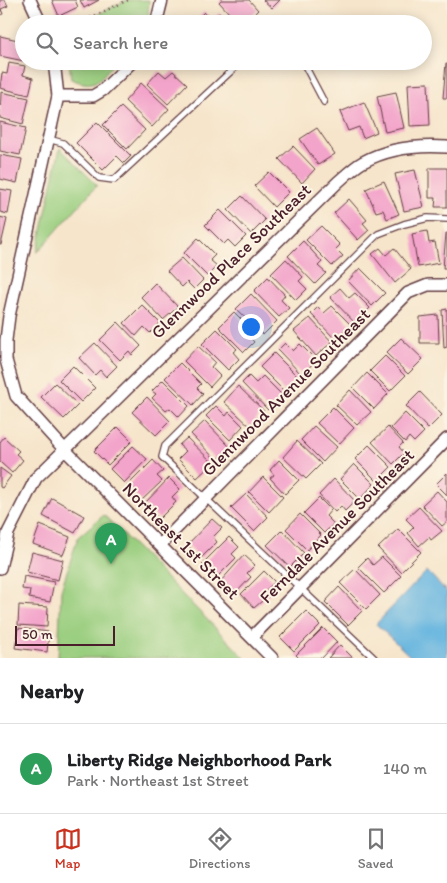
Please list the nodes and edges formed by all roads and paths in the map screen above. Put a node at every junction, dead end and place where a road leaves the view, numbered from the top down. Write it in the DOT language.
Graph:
graph roads {
  1 [pos="30,0"];
  2 [pos="128,0"];
  3 [pos="162,0"];
  4 [pos="37,15"];
  5 [pos="96,15"];
  6 [pos="158,15"];
  7 [pos="55,70"];
  8 [pos="124,70"];
  9 [pos="232,70"];
  10 [pos="307,70"];
  11 [pos="58,96"];
  12 [pos="324,102"];
  13 [pos="48,139"];
  14 [pos="447,147"];
  15 [pos="447,219"];
  16 [pos="447,285"];
  17 [pos="447,439"];
  18 [pos="64,449"];
  19 [pos="206,498"];
  20 [pos="160,544"];
  21 [pos="0,568"];
  22 [pos="300,589"];
  23 [pos="252,637"];
  24 [pos="272,658"];
  25 [pos="374,658"];
  1 -- 4 [label="street"];
  2 -- 5 [label="path"];
  3 -- 6 [label="street"];
  7 -- 11 [label="street, Northeast 1st Street"];
  8 -- 11 [label="street"];
  9 -- 13 [label="lane"];
  10 -- 12 [label="lane"];
  11 -- 13 [label="street, Northeast 1st Street"];
  13 -- 18 [label="street, Northeast 1st Street"];
  14 -- 18 [label="street, Glennwood Place Southeast"];
  15 -- 19 [label="lane"];
  16 -- 19 [label="street, Glennwood Avenue Southeast"];
  17 -- 22 [label="street, Ferndale Avenue Southeast"];
  18 -- 20 [label="street, Northeast 1st Street"];
  18 -- 21 [label="street, Glennwood Place Southeast"];
  19 -- 20 [label="street, Glennwood Avenue Southeast"];
  19 -- 22 [label="lane"];
  20 -- 23 [label="street, Northeast 1st Street"];
  22 -- 23 [label="street, Ferndale Avenue Southeast"];
  22 -- 25 [label="lane"];
  23 -- 24 [label="street, Northeast 1st Street"];
}
